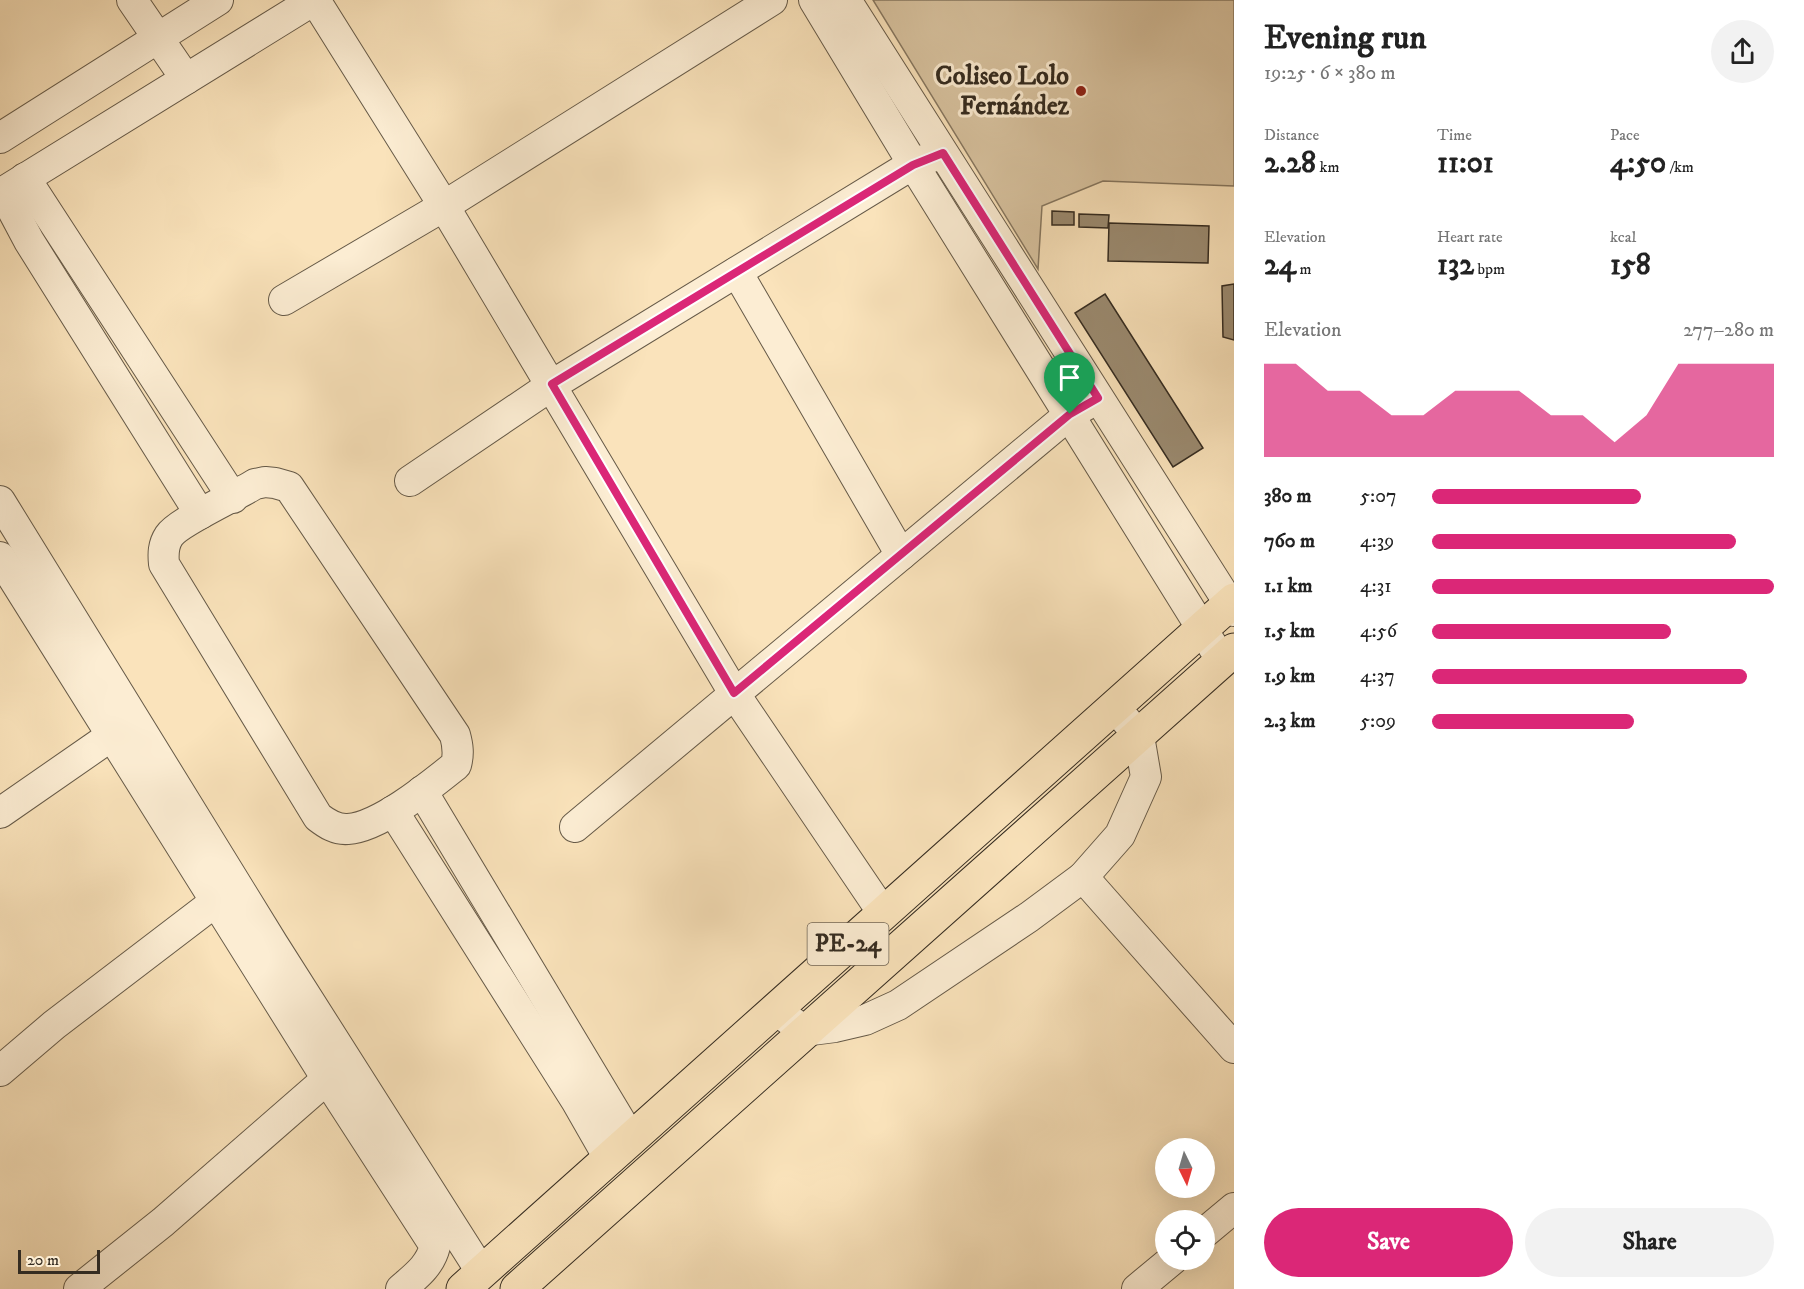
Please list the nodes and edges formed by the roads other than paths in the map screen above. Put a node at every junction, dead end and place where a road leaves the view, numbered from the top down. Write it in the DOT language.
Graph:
graph roads {
  1 [pos="132,0"];
  2 [pos="218,0"];
  3 [pos="315,0"];
  4 [pos="772,0"];
  5 [pos="814,0"];
  6 [pos="846,0"];
  7 [pos="158,38"];
  8 [pos="186,79"];
  9 [pos="0,138"];
  10 [pos="943,153"];
  11 [pos="913,165"];
  12 [pos="9,188"];
  13 [pos="444,206"];
  14 [pos="85,272"];
  15 [pos="737,272"];
  16 [pos="59,288"];
  17 [pos="284,300"];
  18 [pos="552,384"];
  19 [pos="1098,398"];
  20 [pos="1070,414"];
  21 [pos="410,481"];
  22 [pos="233,498"];
  23 [pos="0,501"];
  24 [pos="200,514"];
  25 [pos="901,555"];
  26 [pos="0,557"];
  27 [pos="1232,605"];
  28 [pos="1202,628"];
  29 [pos="1228,656"];
  30 [pos="734,693"];
  31 [pos="1114,706"];
  32 [pos="111,736"];
  33 [pos="1138,736"];
  34 [pos="422,791"];
  35 [pos="393,811"];
  36 [pos="0,813"];
  37 [pos="575,827"];
  38 [pos="1083,877"];
  39 [pos="215,902"];
  40 [pos="883,913"];
  41 [pos="775,1009"];
  42 [pos="804,1031"];
  43 [pos="1234,1048"];
  44 [pos="0,1071"];
  45 [pos="327,1079"];
  46 [pos="620,1149"];
  47 [pos="1234,1208"];
  48 [pos="1215,1224"];
  49 [pos="1160,1270"];
  50 [pos="473,1281"];
  51 [pos="79,1289"];
  52 [pos="401,1289"];
  53 [pos="517,1289"];
  54 [pos="1137,1289"];
  1 -- 7 [label="street"];
  2 -- 7 [label="street"];
  3 -- 8 [label="street"];
  3 -- 13 [label="street"];
  4 -- 13 [label="street"];
  5 -- 11 [label="street"];
  6 -- 10 [label="street"];
  7 -- 8 [label="street"];
  7 -- 9 [label="street"];
  8 -- 12 [label="street"];
  10 -- 11 [label="street"];
  10 -- 19 [label="street"];
  11 -- 15 [label="street"];
  11 -- 20 [label="street"];
  12 -- 14 [label="street"];
  12 -- 16 [label="street"];
  13 -- 17 [label="street"];
  13 -- 18 [label="street"];
  14 -- 16 [label="street"];
  14 -- 22 [label="street"];
  15 -- 18 [label="street"];
  15 -- 25 [label="street"];
  16 -- 24 [label="street"];
  18 -- 21 [label="street"];
  18 -- 30 [label="street"];
  19 -- 20 [label="street"];
  19 -- 27 [label="street"];
  20 -- 25 [label="street"];
  20 -- 28 [label="street"];
  22 -- 24 [label="street"];
  22 -- 34 [label="street"];
  23 -- 50 [label="street"];
  24 -- 35 [label="street"];
  25 -- 30 [label="street"];
  26 -- 32 [label="street"];
  27 -- 28 [label="highway, PE-24"];
  28 -- 29 [label="street"];
  28 -- 31 [label="highway, PE-24"];
  29 -- 33 [label="highway, PE-24"];
  30 -- 37 [label="street"];
  30 -- 40 [label="street"];
  31 -- 33 [label="street"];
  31 -- 40 [label="highway, PE-24"];
  32 -- 36 [label="street"];
  32 -- 39 [label="street"];
  33 -- 38 [label="street"];
  33 -- 42 [label="highway, PE-24"];
  34 -- 35 [label="street"];
  34 -- 46 [label="street"];
  35 -- 46 [label="street"];
  38 -- 42 [label="street"];
  38 -- 43 [label="street"];
  39 -- 44 [label="street"];
  39 -- 45 [label="street"];
  40 -- 41 [label="highway, PE-24"];
  41 -- 42 [label="street"];
  41 -- 46 [label="highway, PE-24"];
  42 -- 53 [label="highway, PE-24"];
  45 -- 51 [label="street"];
  45 -- 52 [label="street"];
  46 -- 50 [label="highway, PE-24"];
  47 -- 48 [label="street"];
  49 -- 54 [label="street"];
}
